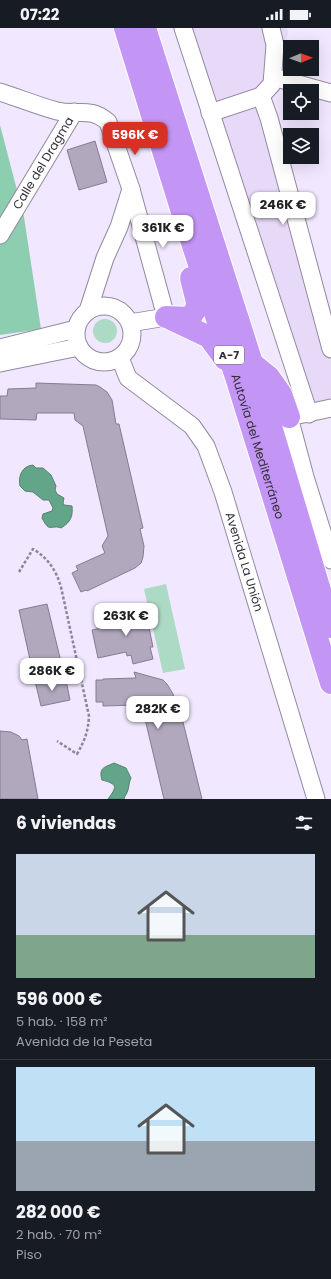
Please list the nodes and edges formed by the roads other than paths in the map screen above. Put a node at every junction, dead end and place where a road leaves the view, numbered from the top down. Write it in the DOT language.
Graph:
graph roads {
  1 [pos="125,28"];
  2 [pos="145,28"];
  3 [pos="183,28"];
  4 [pos="271,28"];
  5 [pos="273,77"];
  6 [pos="0,92"];
  7 [pos="261,96"];
  8 [pos="330,98"];
  9 [pos="74,112"];
  10 [pos="210,113"];
  11 [pos="131,189"];
  12 [pos="182,212"];
  13 [pos="0,235"];
  14 [pos="88,311"];
  15 [pos="166,317"];
  16 [pos="130,323"];
  17 [pos="76,330"];
  18 [pos="79,347"];
  19 [pos="0,348"];
  20 [pos="331,349"];
  21 [pos="120,358"];
  22 [pos="0,363"];
  23 [pos="244,370"];
  24 [pos="331,408"];
  25 [pos="299,416"];
  26 [pos="331,560"];
  27 [pos="331,627"];
  28 [pos="331,682"];
  29 [pos="316,799"];
  1 -- 12 [label="highway, Autovía del Mediterráneo / A-7"];
  2 -- 23 [label="highway, Autovía del Mediterráneo / A-7"];
  3 -- 10 [label="street"];
  4 -- 5 [label="street"];
  5 -- 7 [label="street"];
  5 -- 8 [label="street"];
  6 -- 9 [label="street"];
  7 -- 10 [label="street"];
  7 -- 20 [label="street"];
  9 -- 11 [label="street"];
  9 -- 13 [label="street, Calle del Dragma"];
  10 -- 25 [label="street"];
  11 -- 14 [label="street"];
  11 -- 15 [label="street"];
  12 -- 15 [label="highway"];
  12 -- 23 [label="highway, Autovía del Mediterráneo / A-7"];
  14 -- 16 [label="street"];
  14 -- 17 [label="street"];
  15 -- 16 [label="street"];
  15 -- 23 [label="highway"];
  16 -- 21 [label="street"];
  17 -- 18 [label="street"];
  17 -- 19 [label="street"];
  18 -- 21 [label="street"];
  18 -- 22 [label="street"];
  21 -- 29 [label="street, Avenida La Unión"];
  23 -- 25 [label="highway"];
  23 -- 27 [label="highway, Autovía del Mediterráneo / A-7"];
  23 -- 28 [label="highway, Autovía del Mediterráneo / A-7"];
  24 -- 25 [label="street"];
  25 -- 26 [label="street"];
}
